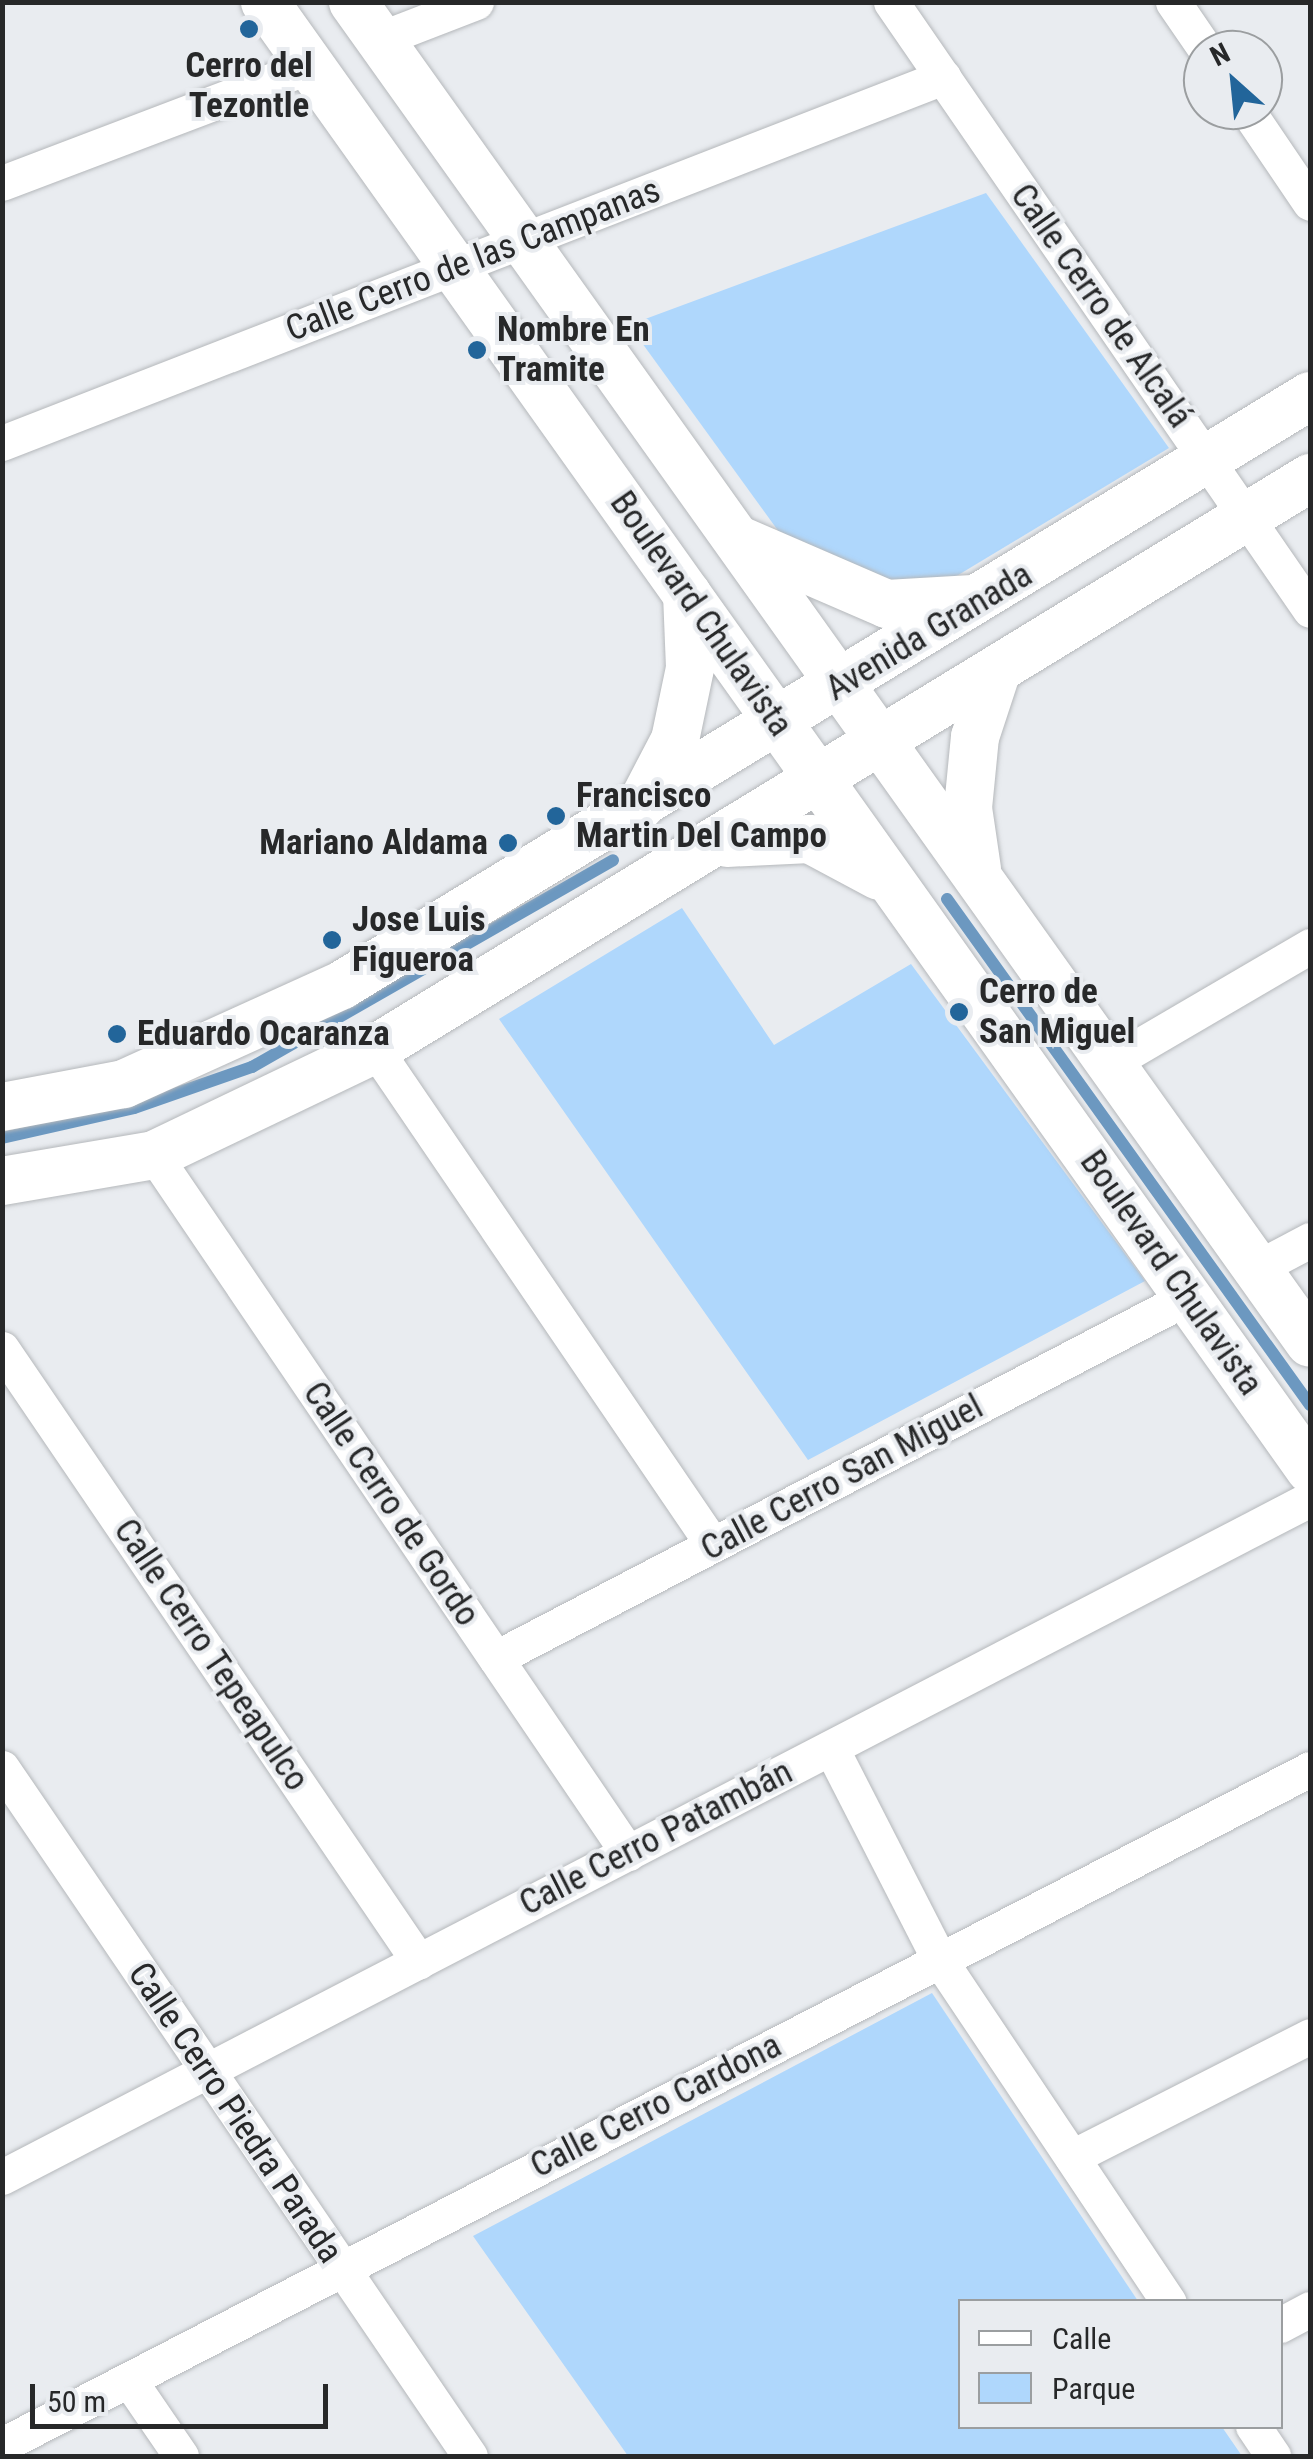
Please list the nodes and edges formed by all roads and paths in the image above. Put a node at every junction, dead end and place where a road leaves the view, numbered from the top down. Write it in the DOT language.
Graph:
graph roads {
  1 [pos="266,2"];
  2 [pos="476,2"];
  3 [pos="891,2"];
  4 [pos="1173,2"];
  5 [pos="367,21"];
  6 [pos="1192,30"];
  7 [pos="310,66"];
  8 [pos="943,78"];
  9 [pos="1261,130"];
  10 [pos="2,183"];
  11 [pos="1310,203"];
  12 [pos="523,240"];
  13 [pos="454,267"];
  14 [pos="1310,396"];
  15 [pos="2,443"];
  16 [pos="1210,464"];
  17 [pos="1310,478"];
  18 [pos="1247,518"];
  19 [pos="736,538"];
  20 [pos="687,594"];
  21 [pos="991,595"];
  22 [pos="1310,610"];
  23 [pos="997,670"];
  24 [pos="841,685"];
  25 [pos="779,722"];
  26 [pos="881,742"];
  27 [pos="819,780"];
  28 [pos="641,806"];
  29 [pos="709,847"];
  30 [pos="978,877"];
  31 [pos="897,890"];
  32 [pos="1310,946"];
  33 [pos="375,1049"];
  34 [pos="1110,1063"];
  35 [pos="2,1107"];
  36 [pos="154,1155"];
  37 [pos="2,1181"];
  38 [pos="1310,1240"];
  39 [pos="1257,1268"];
  40 [pos="1188,1297"];
  41 [pos="1310,1343"];
  42 [pos="2,1350"];
  43 [pos="1310,1469"];
  44 [pos="1310,1499"];
  45 [pos="713,1545"];
  46 [pos="496,1658"];
  47 [pos="831,1748"];
  48 [pos="2,1768"];
  49 [pos="1310,1769"];
  50 [pos="628,1853"];
  51 [pos="939,1959"];
  52 [pos="419,1962"];
  53 [pos="1310,2036"];
  54 [pos="206,2072"];
  55 [pos="1072,2157"];
  56 [pos="2,2177"];
  57 [pos="341,2270"];
  58 [pos="1167,2299"];
  59 [pos="1310,2309"];
  60 [pos="1283,2323"];
  61 [pos="129,2380"];
  62 [pos="1255,2429"];
  63 [pos="2,2446"];
  64 [pos="181,2456"];
  65 [pos="470,2456"];
  66 [pos="1273,2456"];
  1 -- 7 [label="main road, Boulevard Chulavista"];
  2 -- 5 [label="street"];
  3 -- 8 [label="street, Calle Cerro de Alcalá"];
  4 -- 6 [label="street"];
  5 -- 12 [label="main road, Boulevard Chulavista"];
  7 -- 10 [label="street"];
  7 -- 13 [label="main road, Boulevard Chulavista"];
  8 -- 12 [label="street, Calle Cerro de las Campanas"];
  8 -- 16 [label="street, Calle Cerro de Alcalá"];
  9 -- 11 [label="street"];
  12 -- 13 [label="street, Calle Cerro de las Campanas"];
  12 -- 19 [label="main road, Boulevard Chulavista"];
  13 -- 15 [label="street, Calle Cerro de las Campanas"];
  13 -- 20 [label="main road, Boulevard Chulavista"];
  14 -- 16 [label="main road, Avenida Granada"];
  16 -- 18 [label="street, Calle Cerro de Alcalá"];
  16 -- 21 [label="main road, Avenida Granada"];
  17 -- 18 [label="main road, Avenida Granada"];
  18 -- 22 [label="street, Calle Cerro de Alcalá"];
  18 -- 23 [label="main road, Avenida Granada"];
  19 -- 21 [label="main road"];
  19 -- 24 [label="main road, Boulevard Chulavista"];
  20 -- 25 [label="main road, Boulevard Chulavista"];
  20 -- 28 [label="main road"];
  21 -- 24 [label="main road, Avenida Granada"];
  23 -- 26 [label="main road, Avenida Granada"];
  23 -- 30 [label="main road"];
  24 -- 25 [label="main road, Avenida Granada"];
  24 -- 26 [label="main road, Boulevard Chulavista"];
  25 -- 27 [label="main road, Boulevard Chulavista"];
  25 -- 28 [label="main road, Avenida Granada"];
  26 -- 27 [label="main road, Avenida Granada"];
  26 -- 30 [label="main road, Boulevard Chulavista"];
  27 -- 29 [label="main road, Avenida Granada"];
  27 -- 31 [label="main road, Boulevard Chulavista"];
  28 -- 35 [label="main road, Avenida Granada"];
  29 -- 31 [label="main road"];
  29 -- 33 [label="main road, Avenida Granada"];
  30 -- 34 [label="main road, Boulevard Chulavista"];
  31 -- 40 [label="main road, Boulevard Chulavista"];
  32 -- 34 [label="street"];
  33 -- 36 [label="main road, Avenida Granada"];
  33 -- 45 [label="street"];
  34 -- 39 [label="main road, Boulevard Chulavista"];
  36 -- 37 [label="main road, Avenida Granada"];
  36 -- 46 [label="street, Calle Cerro de Gordo"];
  38 -- 39 [label="street"];
  39 -- 41 [label="main road, Boulevard Chulavista"];
  40 -- 43 [label="main road, Boulevard Chulavista"];
  40 -- 45 [label="street, Calle Cerro San Miguel"];
  42 -- 52 [label="street, Calle Cerro Tepeapulco"];
  44 -- 47 [label="street, Calle Cerro Patambán"];
  45 -- 46 [label="street, Calle Cerro San Miguel"];
  46 -- 50 [label="street, Calle Cerro de Gordo"];
  47 -- 50 [label="street, Calle Cerro Patambán"];
  47 -- 51 [label="street"];
  48 -- 54 [label="street, Calle Cerro Piedra Parada"];
  49 -- 51 [label="street, Calle Cerro Cardona"];
  50 -- 52 [label="street, Calle Cerro Patambán"];
  51 -- 55 [label="street"];
  51 -- 57 [label="street, Calle Cerro Cardona"];
  52 -- 54 [label="street, Calle Cerro Patambán"];
  53 -- 55 [label="street"];
  54 -- 56 [label="street, Calle Cerro Patambán"];
  54 -- 57 [label="street, Calle Cerro Piedra Parada"];
  55 -- 58 [label="street"];
  57 -- 61 [label="street, Calle Cerro Cardona"];
  57 -- 65 [label="street, Calle Cerro Piedra Parada"];
  59 -- 60 [label="street"];
  61 -- 63 [label="street, Calle Cerro Cardona"];
  61 -- 64 [label="street"];
  62 -- 66 [label="street"];
}
